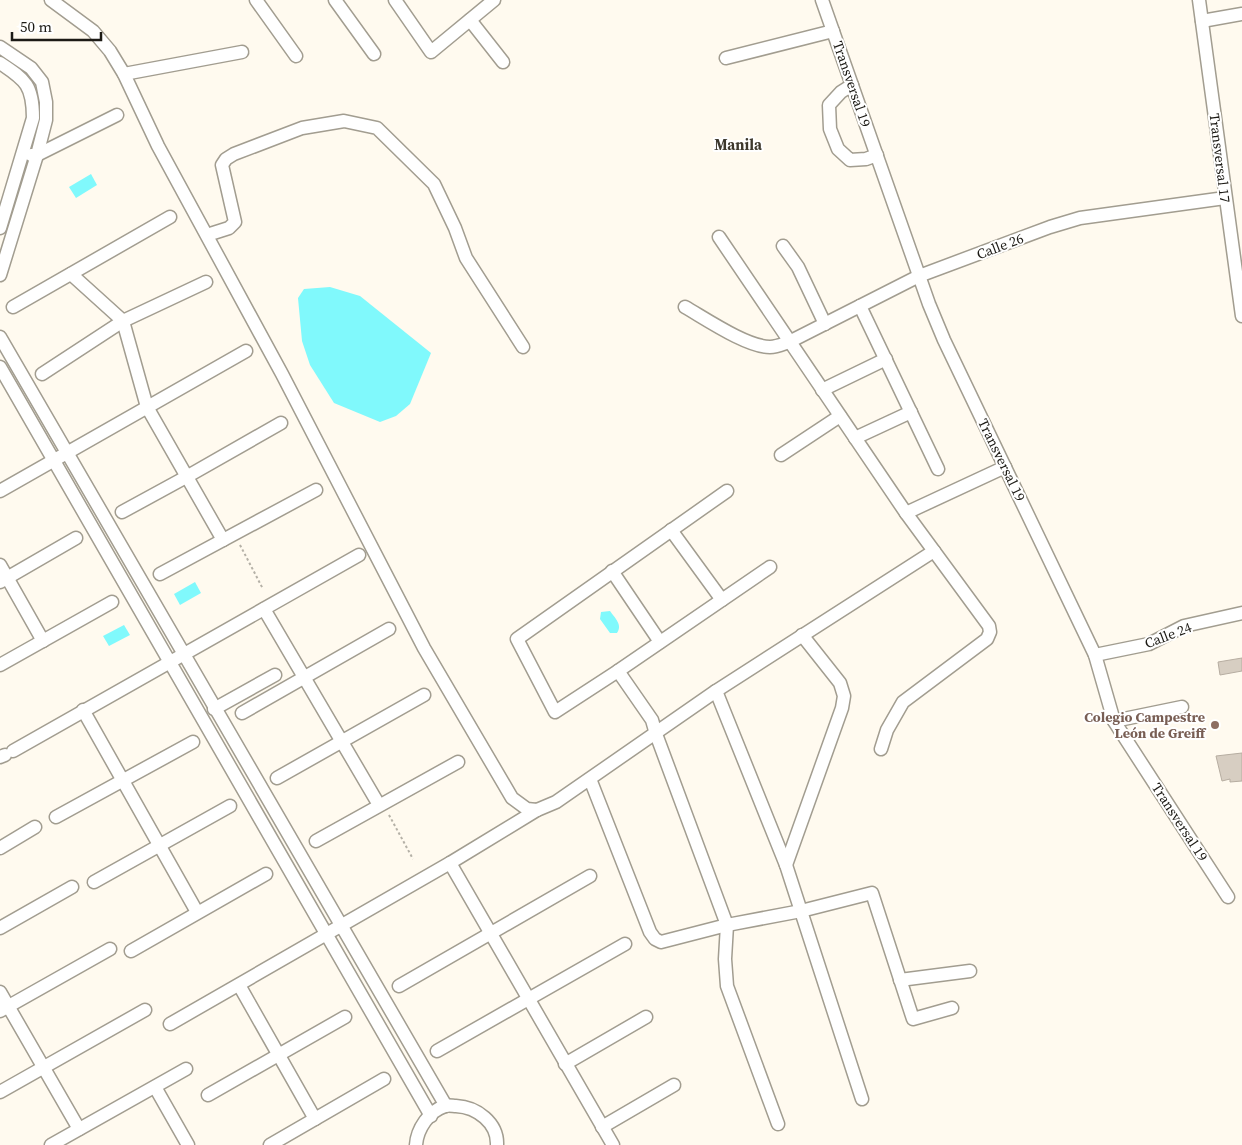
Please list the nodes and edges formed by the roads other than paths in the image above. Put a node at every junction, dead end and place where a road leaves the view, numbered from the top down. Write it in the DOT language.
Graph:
graph roads {
  1 [pos="52,0"];
  2 [pos="256,0"];
  3 [pos="335,0"];
  4 [pos="395,0"];
  5 [pos="494,0"];
  6 [pos="822,0"];
  7 [pos="1199,0"];
  8 [pos="1242,14"];
  9 [pos="470,20"];
  10 [pos="1202,22"];
  11 [pos="833,30"];
  12 [pos="0,47"];
  13 [pos="242,52"];
  14 [pos="374,54"];
  15 [pos="296,56"];
  16 [pos="726,58"];
  17 [pos="503,62"];
  18 [pos="0,63"];
  19 [pos="31,68"];
  20 [pos="124,74"];
  21 [pos="20,76"];
  22 [pos="852,84"];
  23 [pos="117,116"];
  24 [pos="23,154"];
  25 [pos="37,155"];
  26 [pos="876,155"];
  27 [pos="1225,198"];
  28 [pos="170,217"];
  29 [pos="0,228"];
  30 [pos="206,234"];
  31 [pos="719,237"];
  32 [pos="783,246"];
  33 [pos="71,274"];
  34 [pos="0,275"];
  35 [pos="919,276"];
  36 [pos="206,282"];
  37 [pos="860,306"];
  38 [pos="13,307"];
  39 [pos="685,307"];
  40 [pos="1242,316"];
  41 [pos="123,321"];
  42 [pos="825,324"];
  43 [pos="0,337"];
  44 [pos="789,342"];
  45 [pos="523,347"];
  46 [pos="246,351"];
  47 [pos="886,359"];
  48 [pos="0,367"];
  49 [pos="42,374"];
  50 [pos="27,385"];
  51 [pos="822,390"];
  52 [pos="14,392"];
  53 [pos="147,407"];
  54 [pos="911,412"];
  55 [pos="840,416"];
  56 [pos="281,423"];
  57 [pos="855,438"];
  58 [pos="66,453"];
  59 [pos="781,455"];
  60 [pos="53,460"];
  61 [pos="1005,467"];
  62 [pos="938,469"];
  63 [pos="188,476"];
  64 [pos="316,490"];
  65 [pos="0,491"];
  66 [pos="727,491"];
  67 [pos="122,512"];
  68 [pos="906,514"];
  69 [pos="108,524"];
  70 [pos="671,530"];
  71 [pos="95,532"];
  72 [pos="228,537"];
  73 [pos="76,538"];
  74 [pos="934,551"];
  75 [pos="359,555"];
  76 [pos="0,565"];
  77 [pos="770,567"];
  78 [pos="612,571"];
  79 [pos="160,574"];
  80 [pos="4,580"];
  81 [pos="722,600"];
  82 [pos="112,602"];
  83 [pos="264,609"];
  84 [pos="1242,613"];
  85 [pos="389,629"];
  86 [pos="802,634"];
  87 [pos="43,641"];
  88 [pos="660,642"];
  89 [pos="183,654"];
  90 [pos="1095,656"];
  91 [pos="170,662"];
  92 [pos="0,665"];
  93 [pos="618,671"];
  94 [pos="275,675"];
  95 [pos="304,677"];
  96 [pos="716,691"];
  97 [pos="424,695"];
  98 [pos="1182,707"];
  99 [pos="214,709"];
  100 [pos="83,710"];
  101 [pos="242,713"];
  102 [pos="1114,721"];
  103 [pos="656,734"];
  104 [pos="193,742"];
  105 [pos="343,742"];
  106 [pos="881,749"];
  107 [pos="6,754"];
  108 [pos="458,762"];
  109 [pos="277,778"];
  110 [pos="590,779"];
  111 [pos="123,782"];
  112 [pos="379,805"];
  113 [pos="230,806"];
  114 [pos="537,810"];
  115 [pos="56,817"];
  116 [pos="34,827"];
  117 [pos="316,841"];
  118 [pos="160,846"];
  119 [pos="0,848"];
  120 [pos="450,863"];
  121 [pos="786,865"];
  122 [pos="266,874"];
  123 [pos="590,876"];
  124 [pos="94,882"];
  125 [pos="72,887"];
  126 [pos="1228,897"];
  127 [pos="801,911"];
  128 [pos="197,912"];
  129 [pos="727,924"];
  130 [pos="340,926"];
  131 [pos="0,928"];
  132 [pos="491,933"];
  133 [pos="327,934"];
  134 [pos="624,944"];
  135 [pos="110,949"];
  136 [pos="131,950"];
  137 [pos="970,971"];
  138 [pos="900,980"];
  139 [pos="239,985"];
  140 [pos="400,986"];
  141 [pos="0,992"];
  142 [pos="529,999"];
  143 [pos="952,1008"];
  144 [pos="4,1009"];
  145 [pos="145,1010"];
  146 [pos="345,1016"];
  147 [pos="646,1017"];
  148 [pos="170,1024"];
  149 [pos="437,1051"];
  150 [pos="279,1054"];
  151 [pos="566,1064"];
  152 [pos="42,1068"];
  153 [pos="186,1069"];
  154 [pos="384,1079"];
  155 [pos="674,1085"];
  156 [pos="155,1087"];
  157 [pos="0,1092"];
  158 [pos="208,1095"];
  159 [pos="862,1099"];
  160 [pos="446,1106"];
  161 [pos="430,1116"];
  162 [pos="315,1119"];
  163 [pos="778,1124"];
  164 [pos="602,1127"];
  165 [pos="79,1129"];
  166 [pos="275,1144"];
  167 [pos="51,1145"];
  168 [pos="188,1145"];
  169 [pos="416,1145"];
  170 [pos="497,1145"];
  171 [pos="613,1145"];
  1 -- 20 [label="street"];
  2 -- 15 [label="street"];
  3 -- 14 [label="street"];
  4 -- 9 [label="street"];
  5 -- 9 [label="street"];
  6 -- 11 [label="street, Transversal 19"];
  7 -- 10 [label="street, Transversal 17"];
  8 -- 10 [label="street"];
  9 -- 17 [label="street"];
  10 -- 27 [label="street, Transversal 17"];
  11 -- 16 [label="street"];
  11 -- 22 [label="street, Transversal 19"];
  12 -- 19 [label="street"];
  13 -- 20 [label="street"];
  18 -- 21 [label="street"];
  19 -- 21 [label="street"];
  19 -- 25 [label="street"];
  20 -- 30 [label="street"];
  21 -- 24 [label="street"];
  22 -- 26 [label="street, Transversal 19"];
  22 -- 26 [label="street"];
  23 -- 25 [label="street"];
  24 -- 25 [label="street"];
  24 -- 29 [label="street"];
  25 -- 34 [label="street"];
  26 -- 35 [label="street, Transversal 19"];
  27 -- 35 [label="street, Calle 26"];
  27 -- 40 [label="street, Transversal 17"];
  28 -- 33 [label="street"];
  30 -- 45 [label="street"];
  30 -- 114 [label="street"];
  31 -- 44 [label="street"];
  32 -- 42 [label="street"];
  33 -- 38 [label="street"];
  33 -- 41 [label="street"];
  35 -- 37 [label="street, Calle 26"];
  35 -- 61 [label="street, Transversal 19"];
  36 -- 41 [label="street"];
  37 -- 42 [label="street, Calle 26"];
  37 -- 47 [label="street"];
  39 -- 44 [label="street, Calle 26"];
  41 -- 49 [label="street"];
  41 -- 53 [label="street"];
  42 -- 44 [label="street, Calle 26"];
  43 -- 50 [label="street"];
  44 -- 51 [label="street"];
  46 -- 53 [label="street"];
  47 -- 51 [label="street"];
  47 -- 54 [label="street"];
  48 -- 52 [label="street"];
  50 -- 52 [label="street"];
  50 -- 58 [label="street"];
  51 -- 55 [label="street"];
  52 -- 60 [label="street"];
  53 -- 58 [label="street"];
  53 -- 63 [label="street"];
  54 -- 57 [label="street"];
  54 -- 62 [label="street"];
  55 -- 57 [label="street"];
  55 -- 59 [label="street"];
  56 -- 63 [label="street"];
  57 -- 68 [label="street"];
  58 -- 60 [label="street"];
  58 -- 69 [label="street"];
  60 -- 65 [label="street"];
  60 -- 71 [label="street"];
  61 -- 68 [label="street"];
  61 -- 90 [label="street, Transversal 19"];
  63 -- 67 [label="street"];
  63 -- 72 [label="street"];
  64 -- 72 [label="street"];
  66 -- 70 [label="street"];
  68 -- 74 [label="street"];
  69 -- 71 [label="street"];
  69 -- 89 [label="street"];
  70 -- 78 [label="street"];
  70 -- 81 [label="street"];
  71 -- 91 [label="street"];
  72 -- 79 [label="street"];
  73 -- 80 [label="street"];
  74 -- 86 [label="street"];
  74 -- 106 [label="street"];
  75 -- 83 [label="street"];
  76 -- 80 [label="street"];
  77 -- 81 [label="street"];
  78 -- 88 [label="street"];
  78 -- 93 [label="street"];
  80 -- 87 [label="street"];
  81 -- 88 [label="street"];
  82 -- 87 [label="street"];
  83 -- 89 [label="street"];
  83 -- 95 [label="street"];
  84 -- 90 [label="street, Calle 24"];
  85 -- 95 [label="street"];
  86 -- 96 [label="street"];
  86 -- 121 [label="street"];
  87 -- 92 [label="street"];
  88 -- 93 [label="street"];
  89 -- 91 [label="street"];
  89 -- 99 [label="street"];
  90 -- 102 [label="street, Transversal 19"];
  91 -- 100 [label="street"];
  91 -- 133 [label="street"];
  93 -- 103 [label="street"];
  94 -- 99 [label="street"];
  95 -- 101 [label="street"];
  95 -- 105 [label="street"];
  96 -- 103 [label="street"];
  96 -- 121 [label="street"];
  97 -- 105 [label="street"];
  98 -- 102 [label="street"];
  99 -- 130 [label="street"];
  100 -- 107 [label="street"];
  100 -- 111 [label="street"];
  102 -- 126 [label="street, Transversal 19"];
  103 -- 110 [label="street"];
  103 -- 129 [label="street"];
  104 -- 111 [label="street"];
  105 -- 109 [label="street"];
  105 -- 112 [label="street"];
  108 -- 112 [label="street"];
  110 -- 114 [label="street"];
  110 -- 129 [label="street"];
  111 -- 115 [label="street"];
  111 -- 118 [label="street"];
  112 -- 117 [label="street"];
  113 -- 118 [label="street"];
  114 -- 120 [label="street"];
  116 -- 119 [label="street"];
  118 -- 124 [label="street"];
  118 -- 128 [label="street"];
  120 -- 130 [label="street"];
  120 -- 132 [label="street"];
  121 -- 127 [label="street"];
  122 -- 128 [label="street"];
  123 -- 132 [label="street"];
  125 -- 131 [label="street"];
  127 -- 129 [label="street"];
  127 -- 138 [label="street"];
  127 -- 159 [label="street"];
  128 -- 136 [label="street"];
  129 -- 163 [label="street"];
  130 -- 133 [label="street"];
  130 -- 160 [label="street"];
  132 -- 140 [label="street"];
  132 -- 142 [label="street"];
  133 -- 139 [label="street"];
  133 -- 161 [label="street"];
  134 -- 142 [label="street"];
  135 -- 144 [label="street"];
  137 -- 138 [label="street"];
  138 -- 143 [label="street"];
  139 -- 148 [label="street"];
  139 -- 150 [label="street"];
  141 -- 144 [label="street"];
  142 -- 149 [label="street"];
  142 -- 151 [label="street"];
  144 -- 152 [label="street"];
  145 -- 152 [label="street"];
  146 -- 150 [label="street"];
  147 -- 151 [label="street"];
  150 -- 158 [label="street"];
  150 -- 162 [label="street"];
  151 -- 164 [label="street"];
  152 -- 157 [label="street"];
  152 -- 165 [label="street"];
  153 -- 156 [label="street"];
  154 -- 162 [label="street"];
  155 -- 164 [label="street"];
  156 -- 165 [label="street"];
  156 -- 168 [label="street"];
  160 -- 161 [label="street"];
  160 -- 170 [label="street"];
  161 -- 169 [label="street"];
  162 -- 166 [label="street"];
  164 -- 171 [label="street"];
  165 -- 167 [label="street"];
}
